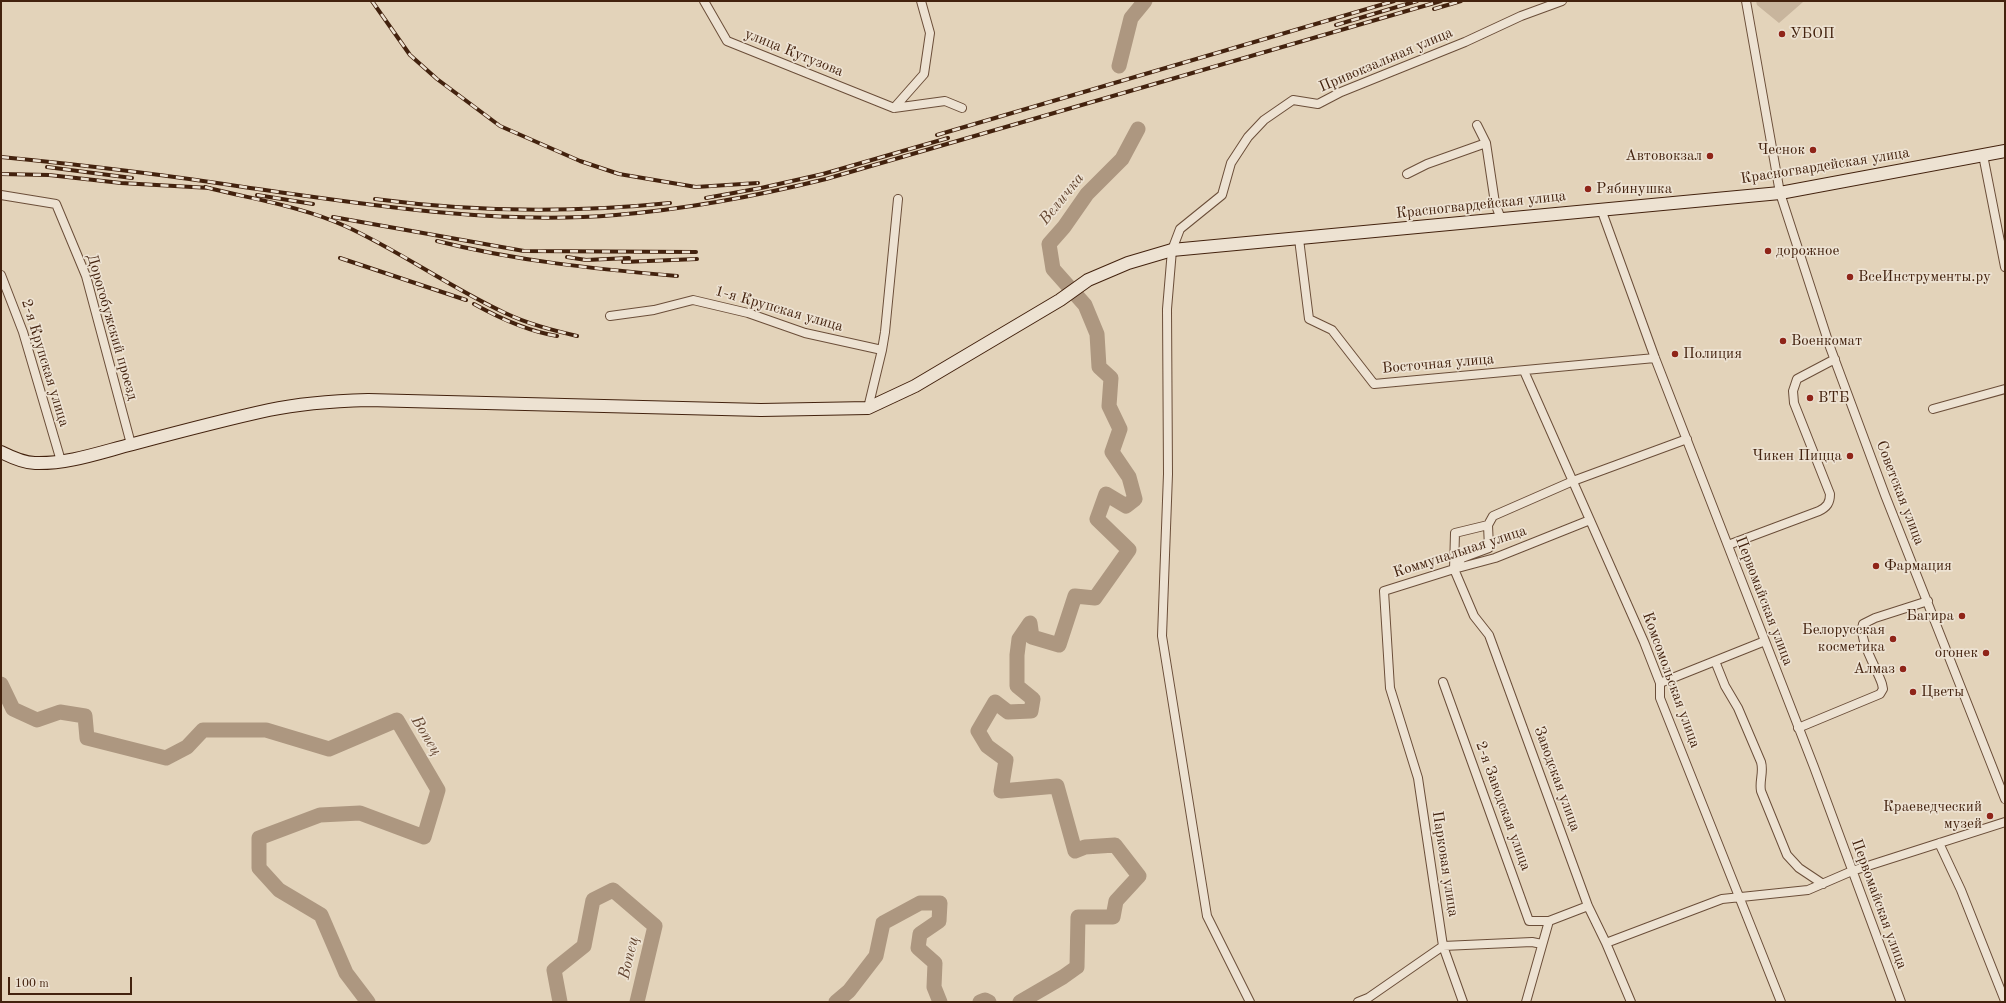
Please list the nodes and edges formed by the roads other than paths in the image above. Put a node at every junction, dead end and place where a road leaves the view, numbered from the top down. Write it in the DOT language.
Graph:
graph roads {
  1 [pos="704,1"];
  2 [pos="921,1"];
  3 [pos="1562,1"];
  4 [pos="1746,1"];
  5 [pos="894,108"];
  6 [pos="962,108"];
  7 [pos="1477,125"];
  8 [pos="1486,143"];
  9 [pos="2005,151"];
  10 [pos="1983,155"];
  11 [pos="1407,174"];
  12 [pos="1780,193"];
  13 [pos="1,195"];
  14 [pos="898,199"];
  15 [pos="1601,209"];
  16 [pos="1501,219"];
  17 [pos="1300,239"];
  18 [pos="1172,250"];
  19 [pos="2005,267"];
  20 [pos="1,274"];
  21 [pos="610,316"];
  22 [pos="882,350"];
  23 [pos="1655,358"];
  24 [pos="1835,359"];
  25 [pos="1524,371"];
  26 [pos="2005,389"];
  27 [pos="868,408"];
  28 [pos="1933,409"];
  29 [pos="1687,439"];
  30 [pos="131,444"];
  31 [pos="1,452"];
  32 [pos="61,461"];
  33 [pos="1573,481"];
  34 [pos="1590,520"];
  35 [pos="1488,525"];
  36 [pos="1728,545"];
  37 [pos="1454,568"];
  38 [pos="1928,601"];
  39 [pos="1764,640"];
  40 [pos="1715,661"];
  41 [pos="1443,682"];
  42 [pos="1660,683"];
  43 [pos="1390,688"];
  44 [pos="1798,728"];
  45 [pos="2005,799"];
  46 [pos="2005,822"];
  47 [pos="1939,843"];
  48 [pos="1852,871"];
  49 [pos="1823,884"];
  50 [pos="1740,898"];
  51 [pos="1588,906"];
  52 [pos="1549,921"];
  53 [pos="1606,943"];
  54 [pos="1542,944"];
  55 [pos="1443,946"];
  56 [pos="2005,1001"];
  57 [pos="1250,1002"];
  58 [pos="1358,1002"];
  59 [pos="1463,1002"];
  60 [pos="1526,1002"];
  61 [pos="1631,1002"];
  62 [pos="1781,1002"];
  63 [pos="1901,1002"];
  1 -- 5 [label="street, улица Кутузова"];
  2 -- 5 [label="street"];
  3 -- 18 [label="street, Привокзальная улица"];
  4 -- 12 [label="street"];
  5 -- 6 [label="street"];
  7 -- 8 [label="street"];
  8 -- 11 [label="street"];
  8 -- 16 [label="street"];
  9 -- 10 [label="street, Красногвардейская улица"];
  10 -- 12 [label="street, Красногвардейская улица"];
  10 -- 19 [label="street"];
  12 -- 15 [label="street, Красногвардейская улица"];
  12 -- 24 [label="street, Советская улица"];
  13 -- 30 [label="street, Дорогобужский проезд"];
  14 -- 22 [label="street"];
  15 -- 16 [label="street, Красногвардейская улица"];
  15 -- 23 [label="street, Первомайская улица"];
  16 -- 17 [label="street, Красногвардейская улица"];
  17 -- 18 [label="street, Красногвардейская улица"];
  17 -- 25 [label="street, Восточная улица"];
  18 -- 27 [label="street, Красногвардейская улица"];
  18 -- 57 [label="street, Привокзальная улица"];
  20 -- 32 [label="street, 2-я Крупская улица"];
  21 -- 22 [label="street, 1-я Крупская улица"];
  22 -- 27 [label="street"];
  23 -- 25 [label="street, Восточная улица"];
  23 -- 29 [label="street, Первомайская улица"];
  24 -- 36 [label="street"];
  24 -- 38 [label="street, Советская улица"];
  25 -- 33 [label="street, Комсомольская улица"];
  26 -- 28 [label="street"];
  27 -- 30 [label="street"];
  29 -- 33 [label="street"];
  29 -- 36 [label="street, Первомайская улица"];
  30 -- 32 [label="street"];
  31 -- 32 [label="street"];
  33 -- 34 [label="street, Комсомольская улица"];
  33 -- 35 [label="street"];
  34 -- 37 [label="street, Коммунальная улица"];
  34 -- 42 [label="street, Комсомольская улица"];
  35 -- 37 [label="street"];
  35 -- 37 [label="street"];
  36 -- 39 [label="street, Первомайская улица"];
  37 -- 43 [label="street, Коммунальная улица"];
  37 -- 51 [label="street, Заводская улица"];
  38 -- 44 [label="street"];
  38 -- 45 [label="street, Советская улица"];
  39 -- 40 [label="street"];
  39 -- 44 [label="street, Первомайская улица"];
  40 -- 42 [label="street"];
  40 -- 49 [label="street"];
  41 -- 52 [label="street, 2-я Заводская улица"];
  42 -- 50 [label="street, Комсомольская улица"];
  43 -- 55 [label="street, Парковая улица"];
  44 -- 48 [label="street, Первомайская улица"];
  46 -- 47 [label="street"];
  47 -- 48 [label="street"];
  47 -- 56 [label="street"];
  48 -- 49 [label="street"];
  48 -- 63 [label="street, Первомайская улица"];
  49 -- 50 [label="street"];
  50 -- 53 [label="street"];
  50 -- 62 [label="street, Комсомольская улица"];
  51 -- 52 [label="street, 2-я Заводская улица"];
  51 -- 53 [label="street, Заводская улица"];
  52 -- 54 [label="street"];
  53 -- 61 [label="street, Заводская улица"];
  54 -- 55 [label="street"];
  54 -- 60 [label="street"];
  55 -- 58 [label="street"];
  55 -- 59 [label="street, Парковая улица"];
}
